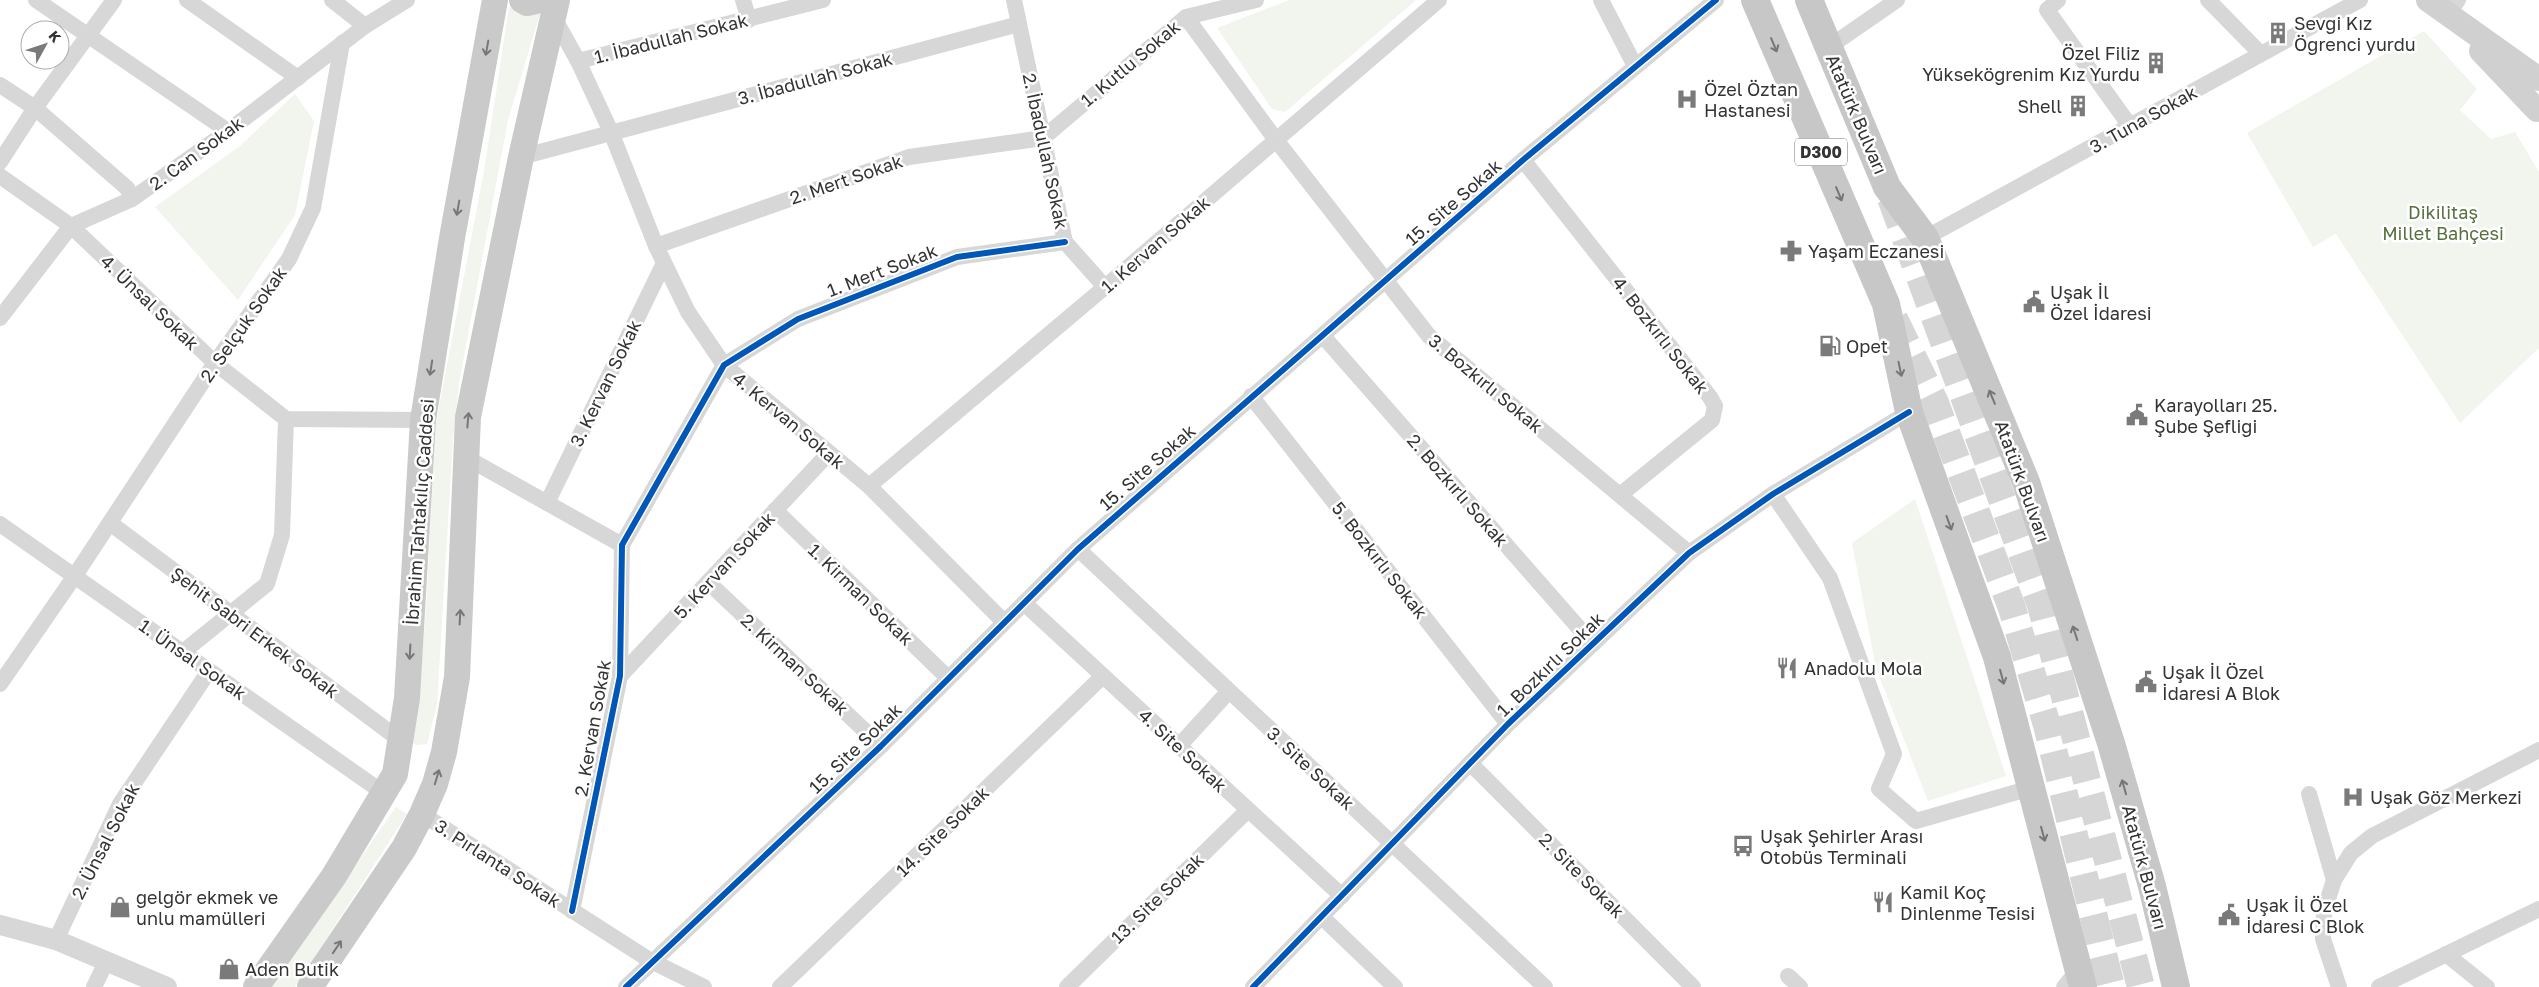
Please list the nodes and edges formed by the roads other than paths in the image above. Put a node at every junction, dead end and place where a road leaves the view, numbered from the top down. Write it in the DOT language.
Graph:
graph roads {
  1 [pos="36,0"];
  2 [pos="114,0"];
  3 [pos="187,0"];
  4 [pos="332,0"];
  5 [pos="407,0"];
  6 [pos="496,0"];
  7 [pos="522,0"];
  8 [pos="743,0"];
  9 [pos="823,0"];
  10 [pos="1014,0"];
  11 [pos="1256,0"];
  12 [pos="1439,0"];
  13 [pos="1601,0"];
  14 [pos="1716,0"];
  15 [pos="1755,0"];
  16 [pos="1809,0"];
  17 [pos="1897,0"];
  18 [pos="2208,0"];
  19 [pos="2360,0"];
  20 [pos="2428,0"];
  21 [pos="2048,3"];
  22 [pos="550,5"];
  23 [pos="2453,8"];
  24 [pos="1186,17"];
  25 [pos="749,20"];
  26 [pos="1019,24"];
  27 [pos="365,26"];
  28 [pos="88,36"];
  29 [pos="342,43"];
  30 [pos="1828,46"];
  31 [pos="2261,54"];
  32 [pos="578,61"];
  33 [pos="1635,66"];
  34 [pos="298,78"];
  35 [pos="2539,79"];
  36 [pos="0,85"];
  37 [pos="2538,105"];
  38 [pos="35,108"];
  39 [pos="2130,126"];
  40 [pos="228,131"];
  41 [pos="611,132"];
  42 [pos="1043,138"];
  43 [pos="1276,140"];
  44 [pos="521,157"];
  45 [pos="1523,160"];
  46 [pos="0,162"];
  47 [pos="0,176"];
  48 [pos="132,199"];
  49 [pos="71,226"];
  50 [pos="1925,238"];
  51 [pos="1065,242"];
  52 [pos="656,246"];
  53 [pos="664,263"];
  54 [pos="1386,281"];
  55 [pos="1105,288"];
  56 [pos="0,318"];
  57 [pos="1323,336"];
  58 [pos="215,363"];
  59 [pos="724,365"];
  60 [pos="1251,396"];
  61 [pos="1909,412"];
  62 [pos="286,419"];
  63 [pos="423,420"];
  64 [pos="828,454"];
  65 [pos="467,458"];
  66 [pos="869,486"];
  67 [pos="1773,494"];
  68 [pos="1620,495"];
  69 [pos="546,503"];
  70 [pos="776,510"];
  71 [pos="110,523"];
  72 [pos="0,524"];
  73 [pos="622,545"];
  74 [pos="1078,549"];
  75 [pos="1689,553"];
  76 [pos="74,576"];
  77 [pos="708,582"];
  78 [pos="1024,603"];
  79 [pos="232,614"];
  80 [pos="1004,622"];
  81 [pos="1593,644"];
  82 [pos="183,652"];
  83 [pos="209,671"];
  84 [pos="620,676"];
  85 [pos="1103,676"];
  86 [pos="947,678"];
  87 [pos="0,684"];
  88 [pos="1229,691"];
  89 [pos="1508,724"];
  90 [pos="400,740"];
  91 [pos="881,746"];
  92 [pos="1179,746"];
  93 [pos="2539,750"];
  94 [pos="1471,764"];
  95 [pos="2031,788"];
  96 [pos="385,794"];
  97 [pos="2309,794"];
  98 [pos="1248,810"];
  99 [pos="422,814"];
  100 [pos="1392,844"];
  101 [pos="2334,880"];
  102 [pos="1342,896"];
  103 [pos="2539,910"];
  104 [pos="572,911"];
  105 [pos="1322,917"];
  106 [pos="1,929"];
  107 [pos="56,940"];
  108 [pos="2446,954"];
  109 [pos="107,960"];
  110 [pos="651,961"];
  111 [pos="2075,981"];
  112 [pos="1261,984"];
  113 [pos="171,986"];
  114 [pos="94,987"];
  115 [pos="256,987"];
  116 [pos="310,987"];
  117 [pos="626,987"];
  118 [pos="704,987"];
  119 [pos="780,987"];
  120 [pos="1067,987"];
  121 [pos="1395,987"];
  122 [pos="1544,987"];
  123 [pos="1694,987"];
  124 [pos="2176,987"];
  125 [pos="2339,987"];
  126 [pos="2379,987"];
  127 [pos="2487,987"];
  1 -- 28 [label="street"];
  2 -- 28 [label="street"];
  3 -- 34 [label="street"];
  4 -- 27 [label="street"];
  5 -- 27 [label="street, 2. Can Sokak"];
  6 -- 63 [label="main road, İbrahim Tahtakılıç Caddesi, one-way"];
  7 -- 22 [label="main road"];
  8 -- 25 [label="street"];
  9 -- 25 [label="street, 1. İbadullah Sokak"];
  10 -- 26 [label="street, 2. İbadullah Sokak"];
  11 -- 24 [label="street, 1. Kutlu Sokak"];
  12 -- 43 [label="street, 1. Kervan Sokak"];
  13 -- 33 [label="street"];
  14 -- 33 [label="street, 15. Site Sokak"];
  15 -- 61 [label="highway, D300, one-way"];
  16 -- 30 [label="highway, Atatürk Bulvarı / D300"];
  17 -- 30 [label="street"];
  18 -- 31 [label="street"];
  19 -- 31 [label="street, 3. Tuna Sokak"];
  20 -- 23 [label="main road"];
  21 -- 39 [label="street"];
  22 -- 32 [label="street, 4. Kervan Sokak"];
  22 -- 44 [label="main road"];
  23 -- 35 [label="main road"];
  23 -- 37 [label="main road"];
  24 -- 42 [label="street, 1. Kutlu Sokak"];
  24 -- 43 [label="street, 3. Bozkırlı Sokak"];
  25 -- 32 [label="street, 1. İbadullah Sokak"];
  26 -- 41 [label="street, 3. İbadullah Sokak"];
  26 -- 42 [label="street, 2. İbadullah Sokak"];
  27 -- 29 [label="street, 2. Can Sokak"];
  28 -- 38 [label="street"];
  28 -- 40 [label="street"];
  29 -- 34 [label="street, 2. Can Sokak"];
  29 -- 58 [label="street, 2. Selçuk Sokak"];
  30 -- 50 [label="highway, Atatürk Bulvarı / D300"];
  31 -- 39 [label="street, 3. Tuna Sokak"];
  32 -- 41 [label="street, 4. Kervan Sokak"];
  33 -- 45 [label="street, 15. Site Sokak"];
  34 -- 40 [label="street, 2. Can Sokak"];
  36 -- 38 [label="street"];
  38 -- 46 [label="street"];
  38 -- 48 [label="street"];
  39 -- 50 [label="street, 3. Tuna Sokak"];
  40 -- 48 [label="street, 2. Can Sokak"];
  41 -- 44 [label="street, 3. İbadullah Sokak"];
  41 -- 52 [label="street, 4. Kervan Sokak"];
  42 -- 51 [label="street, 2. İbadullah Sokak"];
  42 -- 52 [label="street, 2. Mert Sokak"];
  43 -- 54 [label="street, 3. Bozkırlı Sokak"];
  43 -- 55 [label="street, 1. Kervan Sokak"];
  65 -- 44 [label="main road, one-way"];
  45 -- 54 [label="street, 15. Site Sokak"];
  45 -- 68 [label="street, 4. Bozkırlı Sokak"];
  47 -- 49 [label="street, 4. Ünsal Sokak"];
  48 -- 49 [label="street, 2. Can Sokak"];
  49 -- 56 [label="street, 2. Can Sokak"];
  49 -- 58 [label="street, 4. Ünsal Sokak"];
  124 -- 50 [label="highway, Atatürk Bulvarı, one-way"];
  51 -- 55 [label="street, 2. İbadullah Sokak"];
  51 -- 59 [label="street, 1. Mert Sokak"];
  52 -- 53 [label="street, 4. Kervan Sokak"];
  53 -- 59 [label="street, 4. Kervan Sokak"];
  53 -- 69 [label="street, 3. Kervan Sokak"];
  54 -- 57 [label="street, 15. Site Sokak"];
  54 -- 68 [label="street, 3. Bozkırlı Sokak"];
  55 -- 66 [label="street, 1. Kervan Sokak"];
  57 -- 60 [label="street, 15. Site Sokak"];
  57 -- 81 [label="street, 2. Bozkırlı Sokak"];
  58 -- 62 [label="street, 4. Ünsal Sokak"];
  58 -- 71 [label="street, 2. Selçuk Sokak"];
  59 -- 64 [label="street, 4. Kervan Sokak"];
  59 -- 73 [label="street, 2. Kervan Sokak"];
  60 -- 74 [label="street, 15. Site Sokak"];
  60 -- 89 [label="street, 5. Bozkırlı Sokak"];
  61 -- 67 [label="street, 1. Bozkırlı Sokak"];
  61 -- 95 [label="highway, one-way"];
  62 -- 63 [label="street"];
  62 -- 79 [label="street"];
  63 -- 90 [label="main road, İbrahim Tahtakılıç Caddesi, one-way"];
  64 -- 66 [label="street, 4. Kervan Sokak"];
  64 -- 70 [label="street, 5. Kervan Sokak"];
  65 -- 69 [label="street"];
  99 -- 65 [label="main road, one-way"];
  66 -- 80 [label="street, 4. Kervan Sokak"];
  67 -- 75 [label="street, 1. Bozkırlı Sokak"];
  67 -- 95 [label="street"];
  68 -- 75 [label="street, 3. Bozkırlı Sokak"];
  69 -- 73 [label="street"];
  70 -- 77 [label="street, 5. Kervan Sokak"];
  70 -- 86 [label="street, 1. Kirman Sokak"];
  71 -- 76 [label="street, 2. Selçuk Sokak"];
  71 -- 79 [label="street, Şehit Sabri Erkek Sokak"];
  72 -- 76 [label="street, 1. Ünsal Sokak"];
  73 -- 84 [label="street, 2. Kervan Sokak"];
  74 -- 78 [label="street, 15. Site Sokak"];
  74 -- 88 [label="street, 3. Site Sokak"];
  75 -- 81 [label="street, 1. Bozkırlı Sokak"];
  76 -- 82 [label="street, 1. Ünsal Sokak"];
  76 -- 87 [label="street, 2. Selçuk Sokak"];
  77 -- 84 [label="street, 5. Kervan Sokak"];
  77 -- 91 [label="street, 2. Kirman Sokak"];
  78 -- 80 [label="street, 15. Site Sokak"];
  78 -- 85 [label="street, 4. Site Sokak"];
  79 -- 82 [label="street"];
  79 -- 90 [label="street, Şehit Sabri Erkek Sokak"];
  80 -- 86 [label="street, 15. Site Sokak"];
  81 -- 89 [label="street, 1. Bozkırlı Sokak"];
  82 -- 83 [label="street, 1. Ünsal Sokak"];
  83 -- 96 [label="street, 1. Ünsal Sokak"];
  83 -- 107 [label="street, 2. Ünsal Sokak"];
  84 -- 104 [label="street, 2. Kervan Sokak"];
  85 -- 92 [label="street, 4. Site Sokak"];
  85 -- 119 [label="street, 14. Site Sokak"];
  86 -- 91 [label="street, 15. Site Sokak"];
  88 -- 92 [label="street"];
  88 -- 100 [label="street, 3. Site Sokak"];
  89 -- 94 [label="street, 1. Bozkırlı Sokak"];
  90 -- 96 [label="main road, İbrahim Tahtakılıç Caddesi"];
  91 -- 110 [label="street, 15. Site Sokak"];
  92 -- 98 [label="street, 4. Site Sokak"];
  93 -- 101 [label="street"];
  94 -- 100 [label="street, 1. Bozkırlı Sokak"];
  94 -- 123 [label="street, 2. Site Sokak"];
  95 -- 111 [label="highway, one-way"];
  96 -- 99 [label="main road"];
  96 -- 115 [label="main road, İbrahim Tahtakılıç Caddesi"];
  97 -- 101 [label="street"];
  98 -- 102 [label="street, 4. Site Sokak"];
  98 -- 120 [label="street, 13. Site Sokak"];
  99 -- 104 [label="street, 3. Pırlanta Sokak"];
  116 -- 99 [label="main road, one-way"];
  100 -- 102 [label="street, 1. Bozkırlı Sokak"];
  100 -- 122 [label="street, 3. Site Sokak"];
  101 -- 125 [label="street"];
  102 -- 105 [label="street, 1. Bozkırlı Sokak"];
  103 -- 108 [label="street"];
  104 -- 110 [label="street, 3. Pırlanta Sokak"];
  105 -- 112 [label="street, 1. Bozkırlı Sokak"];
  105 -- 121 [label="street"];
  106 -- 107 [label="street"];
  107 -- 109 [label="street"];
  108 -- 126 [label="street"];
  108 -- 127 [label="street"];
  109 -- 113 [label="street"];
  109 -- 114 [label="street"];
  110 -- 117 [label="street, 15. Site Sokak"];
  110 -- 118 [label="street, 3. Pırlanta Sokak"];
}
